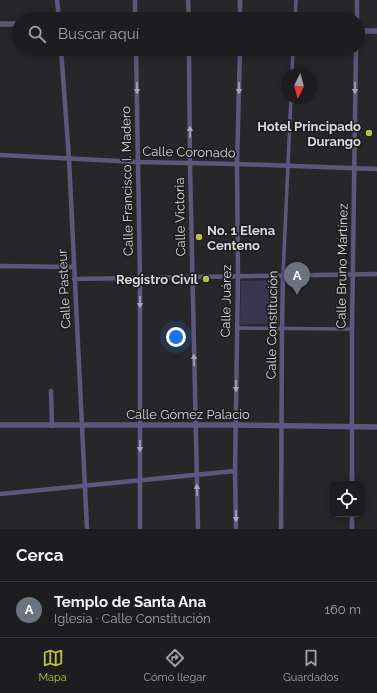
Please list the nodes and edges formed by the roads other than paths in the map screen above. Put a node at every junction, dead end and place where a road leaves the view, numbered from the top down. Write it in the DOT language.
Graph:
graph roads {
  1 [pos="57,0"];
  2 [pos="135,0"];
  3 [pos="188,0"];
  4 [pos="240,0"];
  5 [pos="296,0"];
  6 [pos="357,0"];
  7 [pos="58,12"];
  8 [pos="135,12"];
  9 [pos="189,12"];
  10 [pos="240,12"];
  11 [pos="295,12"];
  12 [pos="357,12"];
  13 [pos="0,24"];
  14 [pos="12,24"];
  15 [pos="365,31"];
  16 [pos="377,31"];
  17 [pos="62,56"];
  18 [pos="136,56"];
  19 [pos="189,56"];
  20 [pos="240,56"];
  21 [pos="293,56"];
  22 [pos="356,56"];
  23 [pos="292,68"];
  24 [pos="291,104"];
  25 [pos="0,156"];
  26 [pos="69,159"];
  27 [pos="138,162"];
  28 [pos="190,164"];
  29 [pos="238,164"];
  30 [pos="288,166"];
  31 [pos="354,168"];
  32 [pos="377,169"];
  33 [pos="0,266"];
  34 [pos="74,267"];
  35 [pos="352,274"];
  36 [pos="377,274"];
  37 [pos="283,275"];
  38 [pos="238,276"];
  39 [pos="192,277"];
  40 [pos="140,278"];
  41 [pos="74,279"];
  42 [pos="237,328"];
  43 [pos="282,328"];
  44 [pos="352,329"];
  45 [pos="51,391"];
  46 [pos="0,425"];
  47 [pos="140,425"];
  48 [pos="195,425"];
  49 [pos="236,425"];
  50 [pos="52,426"];
  51 [pos="83,426"];
  52 [pos="281,426"];
  53 [pos="377,426"];
  54 [pos="352,427"];
  55 [pos="235,471"];
  56 [pos="196,474"];
  57 [pos="140,480"];
  58 [pos="352,481"];
  59 [pos="85,485"];
  60 [pos="0,494"];
  61 [pos="352,517"];
  62 [pos="87,529"];
  63 [pos="140,529"];
  64 [pos="198,529"];
  65 [pos="236,529"];
  66 [pos="281,529"];
  67 [pos="352,529"];
  1 -- 7 [label="street"];
  2 -- 8 [label="street"];
  3 -- 9 [label="street"];
  4 -- 10 [label="street"];
  5 -- 11 [label="street"];
  6 -- 12 [label="street"];
  13 -- 14 [label="street"];
  15 -- 16 [label="street"];
  17 -- 26 [label="street, Calle Pasteur"];
  18 -- 27 [label="street, Calle Francisco I. Madero, one-way"];
  28 -- 19 [label="street, Calle Victoria, one-way"];
  20 -- 29 [label="street, Calle Juárez, one-way"];
  21 -- 23 [label="street"];
  22 -- 31 [label="street, Calle Bruno Martínez, one-way"];
  24 -- 30 [label="street, Calle Constitución"];
  25 -- 26 [label="street, Calle Coronado"];
  26 -- 27 [label="street, Calle Coronado"];
  26 -- 34 [label="street, Calle Pasteur"];
  27 -- 28 [label="street, Calle Coronado"];
  27 -- 40 [label="street, Calle Francisco I. Madero"];
  28 -- 29 [label="street, Calle Coronado"];
  28 -- 39 [label="street, Calle Victoria"];
  29 -- 30 [label="street, Calle Coronado"];
  29 -- 38 [label="street, Calle Juárez"];
  30 -- 31 [label="street, Calle Coronado"];
  30 -- 37 [label="street, Calle Constitución"];
  31 -- 32 [label="street, Calle Coronado"];
  31 -- 35 [label="street, Calle Bruno Martínez"];
  33 -- 34 [label="street"];
  34 -- 41 [label="street, Calle Pasteur"];
  35 -- 36 [label="street"];
  35 -- 37 [label="street"];
  35 -- 44 [label="street, Calle Bruno Martínez"];
  37 -- 38 [label="street"];
  37 -- 43 [label="street, Calle Constitución"];
  38 -- 39 [label="street"];
  38 -- 42 [label="street, Calle Juárez"];
  39 -- 40 [label="street"];
  48 -- 39 [label="street, Calle Victoria, one-way"];
  40 -- 41 [label="street"];
  40 -- 47 [label="street, Calle Francisco I. Madero, one-way"];
  41 -- 51 [label="street, Calle Pasteur"];
  42 -- 43 [label="street"];
  42 -- 49 [label="street, Calle Juárez, one-way"];
  43 -- 44 [label="street"];
  43 -- 52 [label="street, Calle Constitución"];
  44 -- 54 [label="street, Calle Bruno Martínez"];
  45 -- 50 [label="street"];
  46 -- 50 [label="street, Calle Gómez Palacio"];
  47 -- 48 [label="street, Calle Gómez Palacio"];
  47 -- 51 [label="street, Calle Gómez Palacio"];
  47 -- 57 [label="street, Calle Francisco I. Madero, one-way"];
  48 -- 49 [label="street, Calle Gómez Palacio"];
  48 -- 56 [label="street, Calle Victoria"];
  49 -- 52 [label="street, Calle Gómez Palacio"];
  49 -- 55 [label="street, Calle Juárez"];
  50 -- 51 [label="street, Calle Gómez Palacio"];
  51 -- 59 [label="street, Calle Pasteur"];
  52 -- 54 [label="street, Calle Gómez Palacio"];
  52 -- 66 [label="street, Calle Constitución"];
  53 -- 54 [label="street, Calle Gómez Palacio"];
  54 -- 58 [label="street, Calle Bruno Martínez"];
  55 -- 56 [label="street"];
  55 -- 65 [label="street, Calle Juárez, one-way"];
  56 -- 57 [label="street"];
  64 -- 56 [label="street, Calle Victoria, one-way"];
  57 -- 59 [label="street"];
  57 -- 63 [label="street, Calle Francisco I. Madero"];
  59 -- 60 [label="street"];
  59 -- 62 [label="street, Calle Pasteur"];
  61 -- 67 [label="street"];
}
